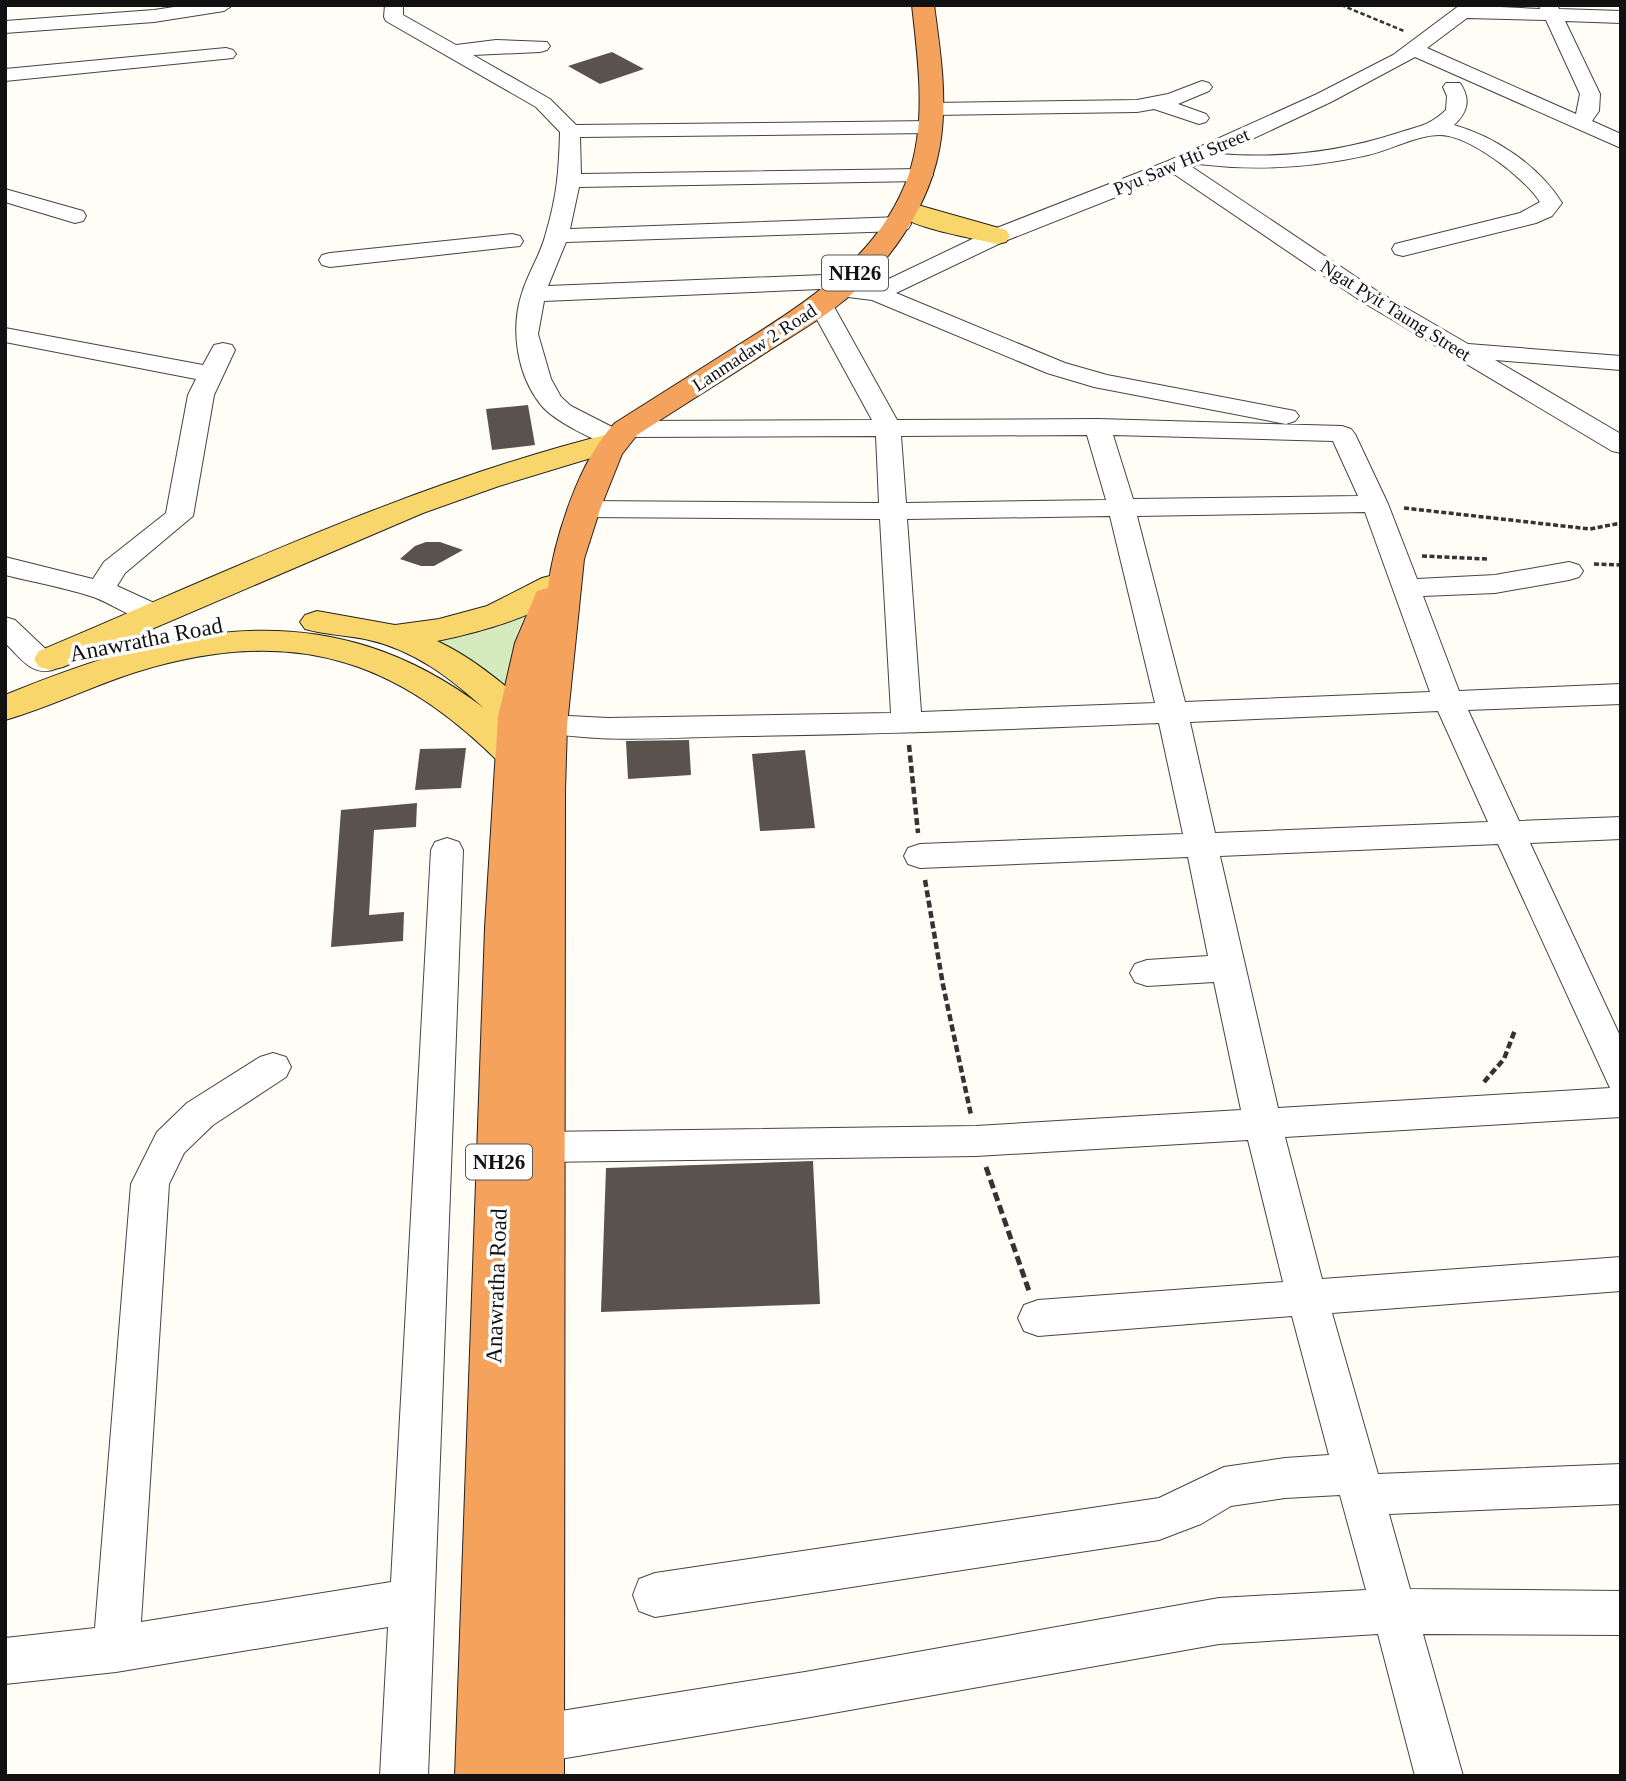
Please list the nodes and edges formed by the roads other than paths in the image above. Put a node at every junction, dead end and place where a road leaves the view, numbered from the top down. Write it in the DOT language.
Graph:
graph roads {
  1 [pos="224,5"];
  2 [pos="394,5"];
  3 [pos="923,5"];
  4 [pos="1467,9"];
  5 [pos="154,10"];
  6 [pos="1550,10"];
  7 [pos="1621,17"];
  8 [pos="5,27"];
  9 [pos="1419,45"];
  10 [pos="540,46"];
  11 [pos="455,51"];
  12 [pos="226,54"];
  13 [pos="5,75"];
  14 [pos="1202,87"];
  15 [pos="1453,87"];
  16 [pos="1157,103"];
  17 [pos="932,118"];
  18 [pos="1199,118"];
  19 [pos="1580,123"];
  20 [pos="1439,128"];
  21 [pos="570,131"];
  22 [pos="1621,142"];
  23 [pos="1186,162"];
  24 [pos="922,175"];
  25 [pos="570,181"];
  26 [pos="5,195"];
  27 [pos="75,216"];
  28 [pos="903,217"];
  29 [pos="488,227"];
  30 [pos="556,236"];
  31 [pos="997,236"];
  32 [pos="512,241"];
  33 [pos="1402,249"];
  34 [pos="330,260"];
  35 [pos="544,264"];
  36 [pos="877,293"];
  37 [pos="533,294"];
  38 [pos="831,297"];
  39 [pos="5,335"];
  40 [pos="223,350"];
  41 [pos="1460,350"];
  42 [pos="1621,363"];
  43 [pos="209,374"];
  44 [pos="888,427"];
  45 [pos="1098,427"];
  46 [pos="1342,434"];
  47 [pos="619,437"];
  48 [pos="1621,445"];
  49 [pos="1375,504"];
  50 [pos="1123,507"];
  51 [pos="584,509"];
  52 [pos="893,511"];
  53 [pos="5,566"];
  54 [pos="1569,570"];
  55 [pos="561,572"];
  56 [pos="1407,588"];
  57 [pos="101,590"];
  58 [pos="155,614"];
  59 [pos="5,626"];
  60 [pos="398,635"];
  61 [pos="280,641"];
  62 [pos="47,661"];
  63 [pos="5,680"];
  64 [pos="1621,694"];
  65 [pos="1448,700"];
  66 [pos="5,708"];
  67 [pos="1174,712"];
  68 [pos="907,723"];
  69 [pos="535,749"];
  70 [pos="1621,828"];
  71 [pos="1510,833"];
  72 [pos="1203,845"];
  73 [pos="447,850"];
  74 [pos="920,856"];
  75 [pos="1229,968"];
  76 [pos="1147,973"];
  77 [pos="273,1067"];
  78 [pos="1621,1077"];
  79 [pos="1621,1101"];
  80 [pos="1263,1124"];
  81 [pos="541,1147"];
  82 [pos="1621,1274"];
  83 [pos="1306,1298"];
  84 [pos="1038,1318"];
  85 [pos="1360,1484"];
  86 [pos="1621,1484"];
  87 [pos="538,1563"];
  88 [pos="488,1569"];
  89 [pos="655,1595"];
  90 [pos="413,1601"];
  91 [pos="1396,1611"];
  92 [pos="1621,1613"];
  93 [pos="116,1649"];
  94 [pos="5,1661"];
  95 [pos="536,1757"];
  96 [pos="404,1776"];
  97 [pos="483,1776"];
  98 [pos="1439,1776"];
  1 -- 5 [label="street"];
  2 -- 11 [label="street"];
  3 -- 17 [label="highway, Lanmadaw 2 Road / NH26"];
  4 -- 6 [label="street"];
  4 -- 9 [label="street, Pyu Saw Hti Street"];
  5 -- 8 [label="street"];
  6 -- 7 [label="street"];
  6 -- 19 [label="street"];
  9 -- 19 [label="street"];
  9 -- 23 [label="street, Pyu Saw Hti Street"];
  10 -- 11 [label="street"];
  11 -- 21 [label="street"];
  12 -- 13 [label="street"];
  14 -- 16 [label="street"];
  15 -- 20 [label="street"];
  16 -- 17 [label="street"];
  16 -- 18 [label="street"];
  17 -- 21 [label="street"];
  17 -- 24 [label="highway, Lanmadaw 2 Road / NH26"];
  19 -- 22 [label="street"];
  20 -- 23 [label="street"];
  20 -- 33 [label="street"];
  21 -- 25 [label="street"];
  23 -- 31 [label="street, Pyu Saw Hti Street"];
  23 -- 41 [label="street, Ngat Pyit Taung Street"];
  24 -- 25 [label="street"];
  24 -- 28 [label="highway, Lanmadaw 2 Road / NH26"];
  25 -- 30 [label="street"];
  26 -- 27 [label="street"];
  28 -- 30 [label="street"];
  28 -- 31 [label="main road"];
  28 -- 38 [label="highway, Lanmadaw 2 Road / NH26"];
  29 -- 32 [label="street"];
  30 -- 35 [label="street"];
  31 -- 36 [label="street, Pyu Saw Hti Street"];
  32 -- 34 [label="street"];
  32 -- 35 [label="street"];
  35 -- 37 [label="street"];
  36 -- 38 [label="street"];
  36 -- 46 [label="street"];
  37 -- 38 [label="street"];
  37 -- 47 [label="street"];
  38 -- 44 [label="street"];
  38 -- 47 [label="highway, Lanmadaw 2 Road / NH26"];
  39 -- 43 [label="street"];
  40 -- 43 [label="street"];
  41 -- 42 [label="street"];
  41 -- 48 [label="street, Ngat Pyit Taung Street"];
  43 -- 57 [label="street"];
  44 -- 45 [label="street"];
  44 -- 47 [label="street"];
  44 -- 52 [label="street"];
  45 -- 46 [label="street"];
  45 -- 50 [label="street"];
  46 -- 49 [label="street"];
  47 -- 51 [label="highway, NH26"];
  47 -- 58 [label="main road"];
  49 -- 50 [label="street"];
  49 -- 56 [label="street"];
  50 -- 52 [label="street"];
  50 -- 67 [label="street"];
  51 -- 52 [label="street"];
  51 -- 55 [label="highway, NH26"];
  52 -- 68 [label="street"];
  53 -- 57 [label="street"];
  54 -- 56 [label="street"];
  55 -- 60 [label="main road"];
  55 -- 69 [label="highway, Anawratha Road / NH26"];
  56 -- 65 [label="street"];
  57 -- 58 [label="street"];
  58 -- 62 [label="main road"];
  59 -- 62 [label="street"];
  60 -- 61 [label="main road"];
  60 -- 62 [label="main road, Anawratha Road"];
  60 -- 69 [label="main road, Anawratha Road"];
  61 -- 66 [label="main road, Anawratha Road"];
  61 -- 69 [label="main road, Anawratha Road"];
  62 -- 63 [label="main road, Anawratha Road"];
  64 -- 65 [label="street"];
  65 -- 67 [label="street"];
  65 -- 71 [label="street"];
  67 -- 68 [label="street"];
  67 -- 72 [label="street"];
  68 -- 69 [label="street"];
  69 -- 81 [label="highway, Anawratha Road / NH26"];
  69 -- 88 [label="highway, Anawratha Road / NH26"];
  70 -- 71 [label="street"];
  71 -- 72 [label="street"];
  71 -- 78 [label="street"];
  72 -- 74 [label="street"];
  72 -- 75 [label="street"];
  73 -- 90 [label="street"];
  75 -- 76 [label="street"];
  75 -- 80 [label="street"];
  77 -- 93 [label="street"];
  79 -- 80 [label="street"];
  80 -- 81 [label="street"];
  80 -- 83 [label="street"];
  81 -- 87 [label="highway, Anawratha Road / NH26"];
  82 -- 83 [label="street"];
  83 -- 84 [label="street"];
  83 -- 85 [label="street"];
  85 -- 86 [label="street"];
  85 -- 89 [label="street"];
  85 -- 91 [label="street"];
  87 -- 88 [label="main road"];
  87 -- 95 [label="highway, Anawratha Road / NH26"];
  88 -- 97 [label="highway, Anawratha Road / NH26"];
  90 -- 93 [label="street"];
  90 -- 96 [label="street"];
  91 -- 92 [label="street"];
  91 -- 95 [label="street"];
  91 -- 98 [label="street"];
  93 -- 94 [label="street"];
}
